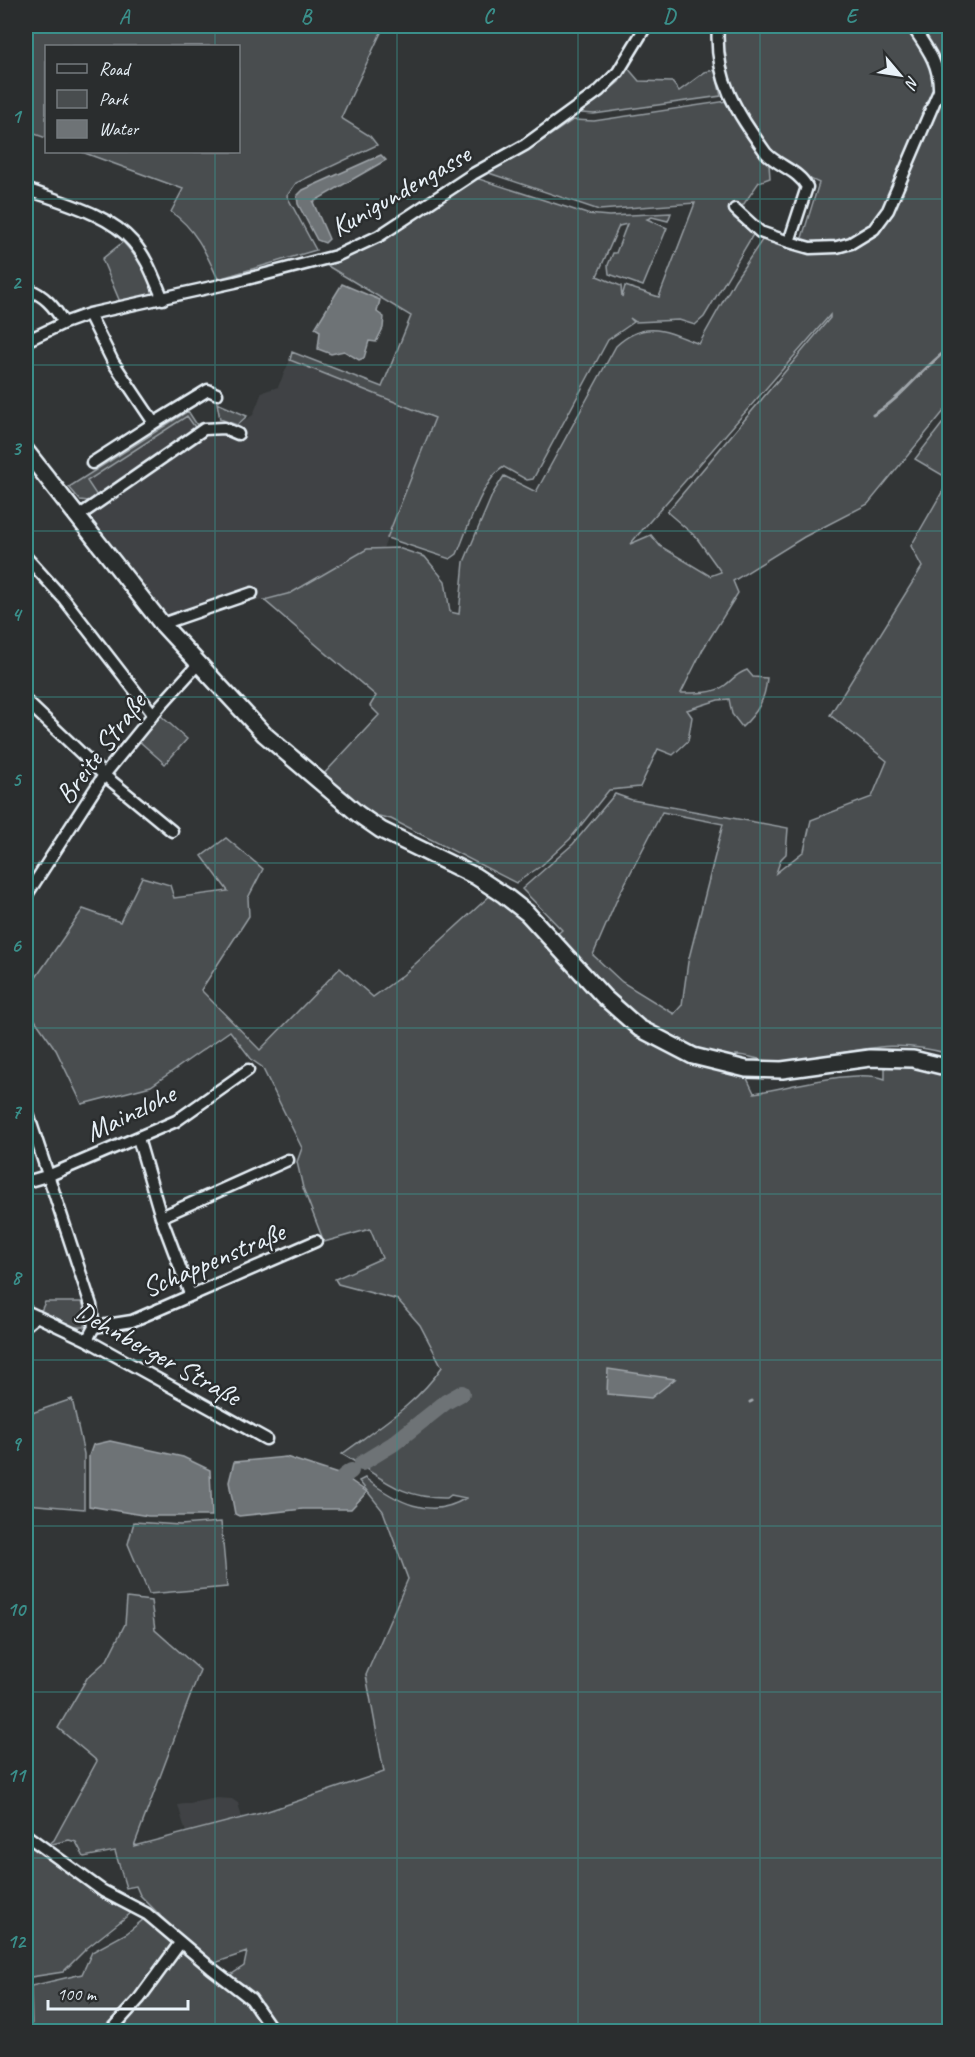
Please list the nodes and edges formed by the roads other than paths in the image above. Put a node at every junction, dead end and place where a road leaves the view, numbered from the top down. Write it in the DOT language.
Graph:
graph roads {
  1 [pos="646,26"];
  2 [pos="718,26"];
  3 [pos="912,26"];
  4 [pos="26,189"];
  5 [pos="735,209"];
  6 [pos="789,242"];
  7 [pos="26,288"];
  8 [pos="162,299"];
  9 [pos="89,314"];
  10 [pos="64,322"];
  11 [pos="26,341"];
  12 [pos="217,394"];
  13 [pos="154,423"];
  14 [pos="238,434"];
  15 [pos="26,451"];
  16 [pos="92,463"];
  17 [pos="77,517"];
  18 [pos="26,557"];
  19 [pos="252,593"];
  20 [pos="162,624"];
  21 [pos="199,663"];
  22 [pos="26,701"];
  23 [pos="153,714"];
  24 [pos="104,775"];
  25 [pos="172,831"];
  26 [pos="26,896"];
  27 [pos="950,1068"];
  28 [pos="248,1070"];
  29 [pos="26,1108"];
  30 [pos="138,1137"];
  31 [pos="288,1160"];
  32 [pos="50,1175"];
  33 [pos="26,1182"];
  34 [pos="160,1217"];
  35 [pos="316,1241"];
  36 [pos="190,1294"];
  37 [pos="26,1311"];
  38 [pos="37,1316"];
  39 [pos="26,1325"];
  40 [pos="94,1327"];
  41 [pos="87,1340"];
  42 [pos="266,1439"];
  43 [pos="26,1835"];
  44 [pos="180,1943"];
  45 [pos="109,2031"];
  46 [pos="274,2031"];
  1 -- 8 [label="street, Kunigundengasse"];
  2 -- 6 [label="street"];
  3 -- 6 [label="street"];
  4 -- 8 [label="street"];
  5 -- 6 [label="street"];
  7 -- 10 [label="street"];
  8 -- 9 [label="street, Kunigundengasse"];
  9 -- 10 [label="street, Kunigundengasse"];
  9 -- 13 [label="street"];
  10 -- 11 [label="street, Kunigundengasse"];
  12 -- 13 [label="street"];
  13 -- 16 [label="street"];
  14 -- 17 [label="street"];
  15 -- 17 [label="street"];
  17 -- 20 [label="street"];
  18 -- 23 [label="street"];
  19 -- 20 [label="street"];
  20 -- 21 [label="street"];
  21 -- 23 [label="street, Breite Straße"];
  21 -- 27 [label="street"];
  22 -- 24 [label="street"];
  23 -- 24 [label="street, Breite Straße"];
  24 -- 25 [label="street"];
  24 -- 26 [label="street, Breite Straße"];
  28 -- 30 [label="street, Mainzlohe"];
  29 -- 32 [label="street"];
  30 -- 32 [label="street, Mainzlohe"];
  30 -- 34 [label="street"];
  31 -- 34 [label="street"];
  32 -- 33 [label="street, Mainzlohe"];
  32 -- 40 [label="street"];
  34 -- 36 [label="street"];
  35 -- 36 [label="street, Schappenstraße"];
  36 -- 40 [label="street, Schappenstraße"];
  37 -- 38 [label="street, Dehnberger Straße"];
  38 -- 39 [label="street"];
  38 -- 41 [label="street, Dehnberger Straße"];
  40 -- 41 [label="street"];
  41 -- 42 [label="street, Dehnberger Straße"];
  43 -- 44 [label="street"];
  44 -- 45 [label="street"];
  44 -- 46 [label="street"];
}
